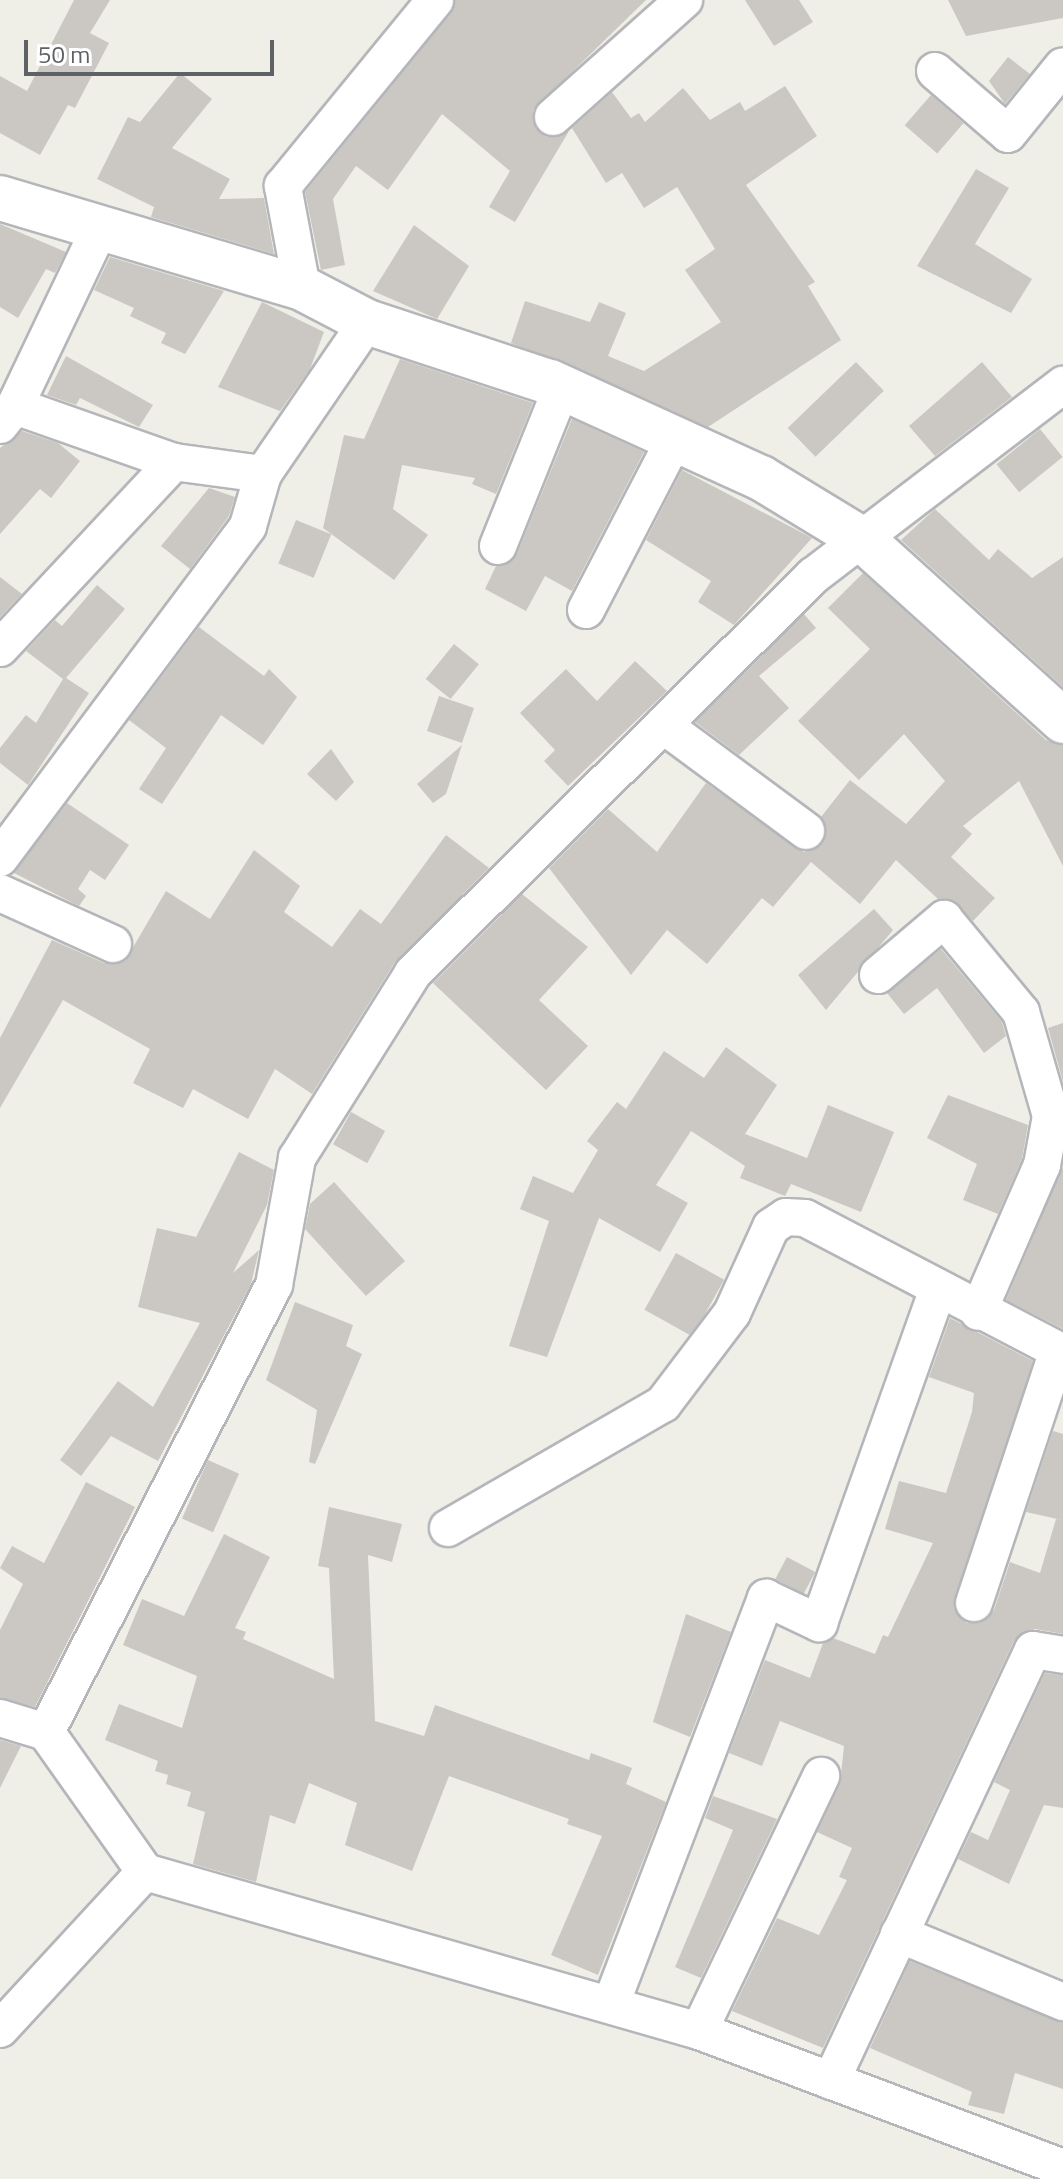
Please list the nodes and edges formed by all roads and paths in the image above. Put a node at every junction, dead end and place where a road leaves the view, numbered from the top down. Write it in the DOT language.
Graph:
graph roads {
  1 [pos="435,0"];
  2 [pos="684,0"];
  3 [pos="1063,66"];
  4 [pos="935,71"];
  5 [pos="553,117"];
  6 [pos="0,198"];
  7 [pos="100,228"];
  8 [pos="302,288"];
  9 [pos="367,322"];
  10 [pos="1063,385"];
  11 [pos="562,387"];
  12 [pos="7,416"];
  13 [pos="675,438"];
  14 [pos="174,462"];
  15 [pos="263,474"];
  16 [pos="863,540"];
  17 [pos="498,546"];
  18 [pos="586,610"];
  19 [pos="0,648"];
  20 [pos="1063,721"];
  21 [pos="663,725"];
  22 [pos="806,831"];
  23 [pos="0,858"];
  24 [pos="0,893"];
  25 [pos="113,944"];
  26 [pos="878,975"];
  27 [pos="937,1291"];
  28 [pos="978,1312"];
  29 [pos="1061,1352"];
  30 [pos="448,1528"];
  31 [pos="974,1603"];
  32 [pos="1063,1655"];
  33 [pos="0,1718"];
  34 [pos="46,1732"];
  35 [pos="821,1776"];
  36 [pos="145,1872"];
  37 [pos="899,1934"];
  38 [pos="1063,2002"];
  39 [pos="611,2004"];
  40 [pos="0,2029"];
  41 [pos="699,2031"];
  42 [pos="831,2081"];
  43 [pos="1063,2168"];
  1 -- 8 [label="street"];
  2 -- 5 [label="street"];
  3 -- 4 [label="street"];
  6 -- 7 [label="main road"];
  7 -- 8 [label="main road"];
  7 -- 12 [label="street"];
  8 -- 9 [label="main road"];
  9 -- 11 [label="main road"];
  9 -- 15 [label="street"];
  10 -- 16 [label="street"];
  11 -- 13 [label="main road"];
  11 -- 17 [label="street"];
  12 -- 14 [label="street"];
  13 -- 16 [label="main road"];
  13 -- 18 [label="street"];
  14 -- 15 [label="street"];
  14 -- 19 [label="street"];
  15 -- 23 [label="street"];
  16 -- 20 [label="main road"];
  16 -- 21 [label="street"];
  21 -- 22 [label="street"];
  21 -- 34 [label="street"];
  24 -- 25 [label="street"];
  26 -- 28 [label="street"];
  27 -- 28 [label="street"];
  27 -- 30 [label="street"];
  27 -- 39 [label="street"];
  28 -- 29 [label="street"];
  29 -- 31 [label="street"];
  32 -- 37 [label="street"];
  33 -- 34 [label="street"];
  34 -- 36 [label="street"];
  35 -- 41 [label="street"];
  36 -- 39 [label="street"];
  36 -- 40 [label="street"];
  37 -- 38 [label="street"];
  37 -- 42 [label="street"];
  39 -- 41 [label="street"];
  41 -- 42 [label="street"];
  42 -- 43 [label="street"];
}
